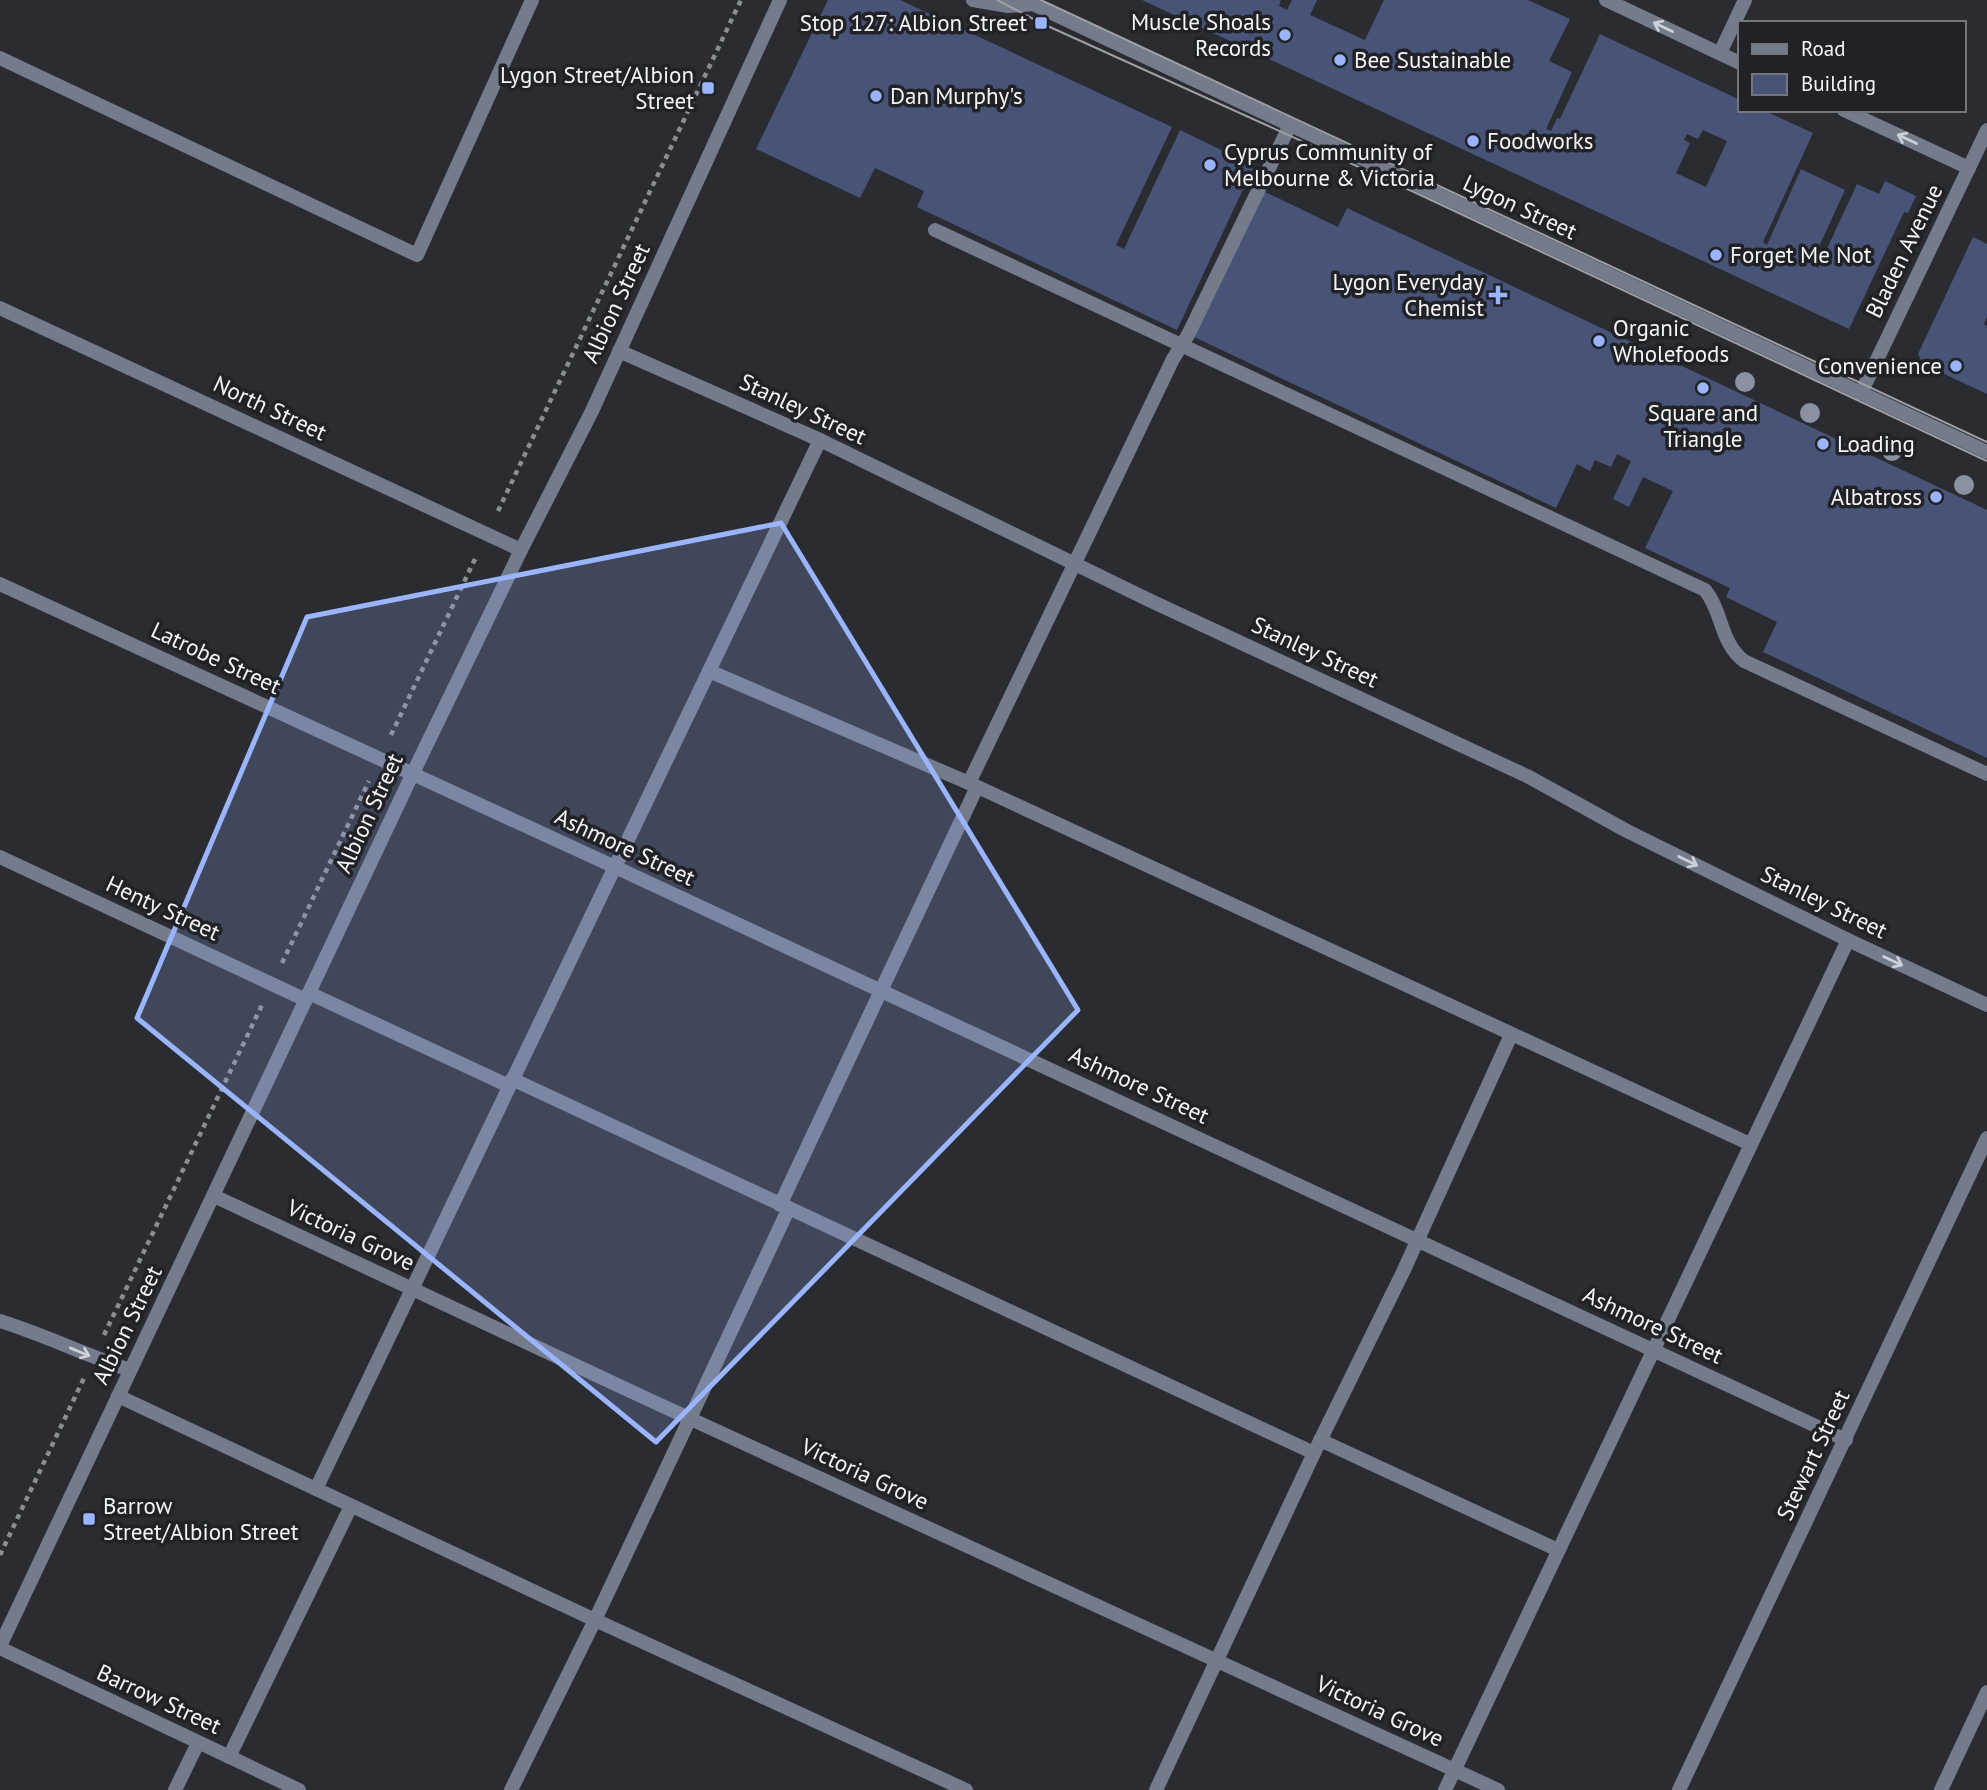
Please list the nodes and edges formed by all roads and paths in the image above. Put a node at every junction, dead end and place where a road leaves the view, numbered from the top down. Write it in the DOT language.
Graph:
graph roads {
  1 [pos="532,0"];
  2 [pos="780,0"];
  3 [pos="973,0"];
  4 [pos="1606,0"];
  5 [pos="1745,0"];
  6 [pos="1028,2"];
  7 [pos="1720,53"];
  8 [pos="0,58"];
  9 [pos="1738,62"];
  10 [pos="1847,112"];
  11 [pos="1290,125"];
  12 [pos="1987,130"];
  13 [pos="1981,156"];
  14 [pos="1969,168"];
  15 [pos="935,230"];
  16 [pos="0,308"];
  17 [pos="1182,346"];
  18 [pos="619,351"];
  19 [pos="1861,393"];
  20 [pos="820,440"];
  21 [pos="1987,452"];
  22 [pos="521,550"];
  23 [pos="1075,565"];
  24 [pos="0,584"];
  25 [pos="709,671"];
  26 [pos="1987,774"];
  27 [pos="412,775"];
  28 [pos="973,785"];
  29 [pos="0,857"];
  30 [pos="615,867"];
  31 [pos="1848,940"];
  32 [pos="880,990"];
  33 [pos="307,996"];
  34 [pos="1987,1005"];
  35 [pos="1511,1035"];
  36 [pos="511,1082"];
  37 [pos="1987,1138"];
  38 [pos="1750,1144"];
  39 [pos="214,1196"];
  40 [pos="785,1207"];
  41 [pos="1418,1239"];
  42 [pos="412,1289"];
  43 [pos="0,1321"];
  44 [pos="1652,1350"];
  45 [pos="130,1370"];
  46 [pos="118,1396"];
  47 [pos="688,1418"];
  48 [pos="1846,1440"];
  49 [pos="1317,1446"];
  50 [pos="316,1489"];
  51 [pos="351,1506"];
  52 [pos="1558,1550"];
  53 [pos="595,1620"];
  54 [pos="0,1647"];
  55 [pos="1217,1661"];
  56 [pos="1987,1692"];
  57 [pos="198,1743"];
  58 [pos="229,1757"];
  59 [pos="1455,1770"];
  60 [pos="175,1790"];
  61 [pos="299,1790"];
  62 [pos="512,1790"];
  63 [pos="965,1790"];
  64 [pos="1156,1790"];
  65 [pos="1445,1790"];
  66 [pos="1498,1790"];
  67 [pos="1679,1790"];
  68 [pos="1941,1790"];
  1 -- 8 [label="street"];
  2 -- 18 [label="street, Albion Street"];
  3 -- 6 [label="street, Lygon Street"];
  7 -- 4 [label="street, one-way"];
  5 -- 7 [label="street"];
  6 -- 11 [label="street, Lygon Street"];
  7 -- 9 [label="street"];
  14 -- 10 [label="street, one-way"];
  11 -- 17 [label="street"];
  11 -- 19 [label="street, Lygon Street"];
  12 -- 13 [label="street, Bladen Avenue"];
  13 -- 14 [label="street, Bladen Avenue"];
  14 -- 19 [label="street, Bladen Avenue"];
  15 -- 17 [label="street"];
  16 -- 22 [label="street, North Street"];
  17 -- 23 [label="street"];
  17 -- 26 [label="street"];
  18 -- 20 [label="street, Stanley Street"];
  18 -- 22 [label="street, Albion Street"];
  19 -- 21 [label="street, Lygon Street"];
  20 -- 23 [label="street, Stanley Street"];
  20 -- 25 [label="street"];
  22 -- 27 [label="street, Albion Street"];
  23 -- 28 [label="street"];
  23 -- 31 [label="street, Stanley Street, one-way"];
  24 -- 27 [label="street, Latrobe Street"];
  25 -- 28 [label="street"];
  25 -- 30 [label="street"];
  27 -- 30 [label="street, Ashmore Street"];
  27 -- 33 [label="street, Albion Street"];
  28 -- 32 [label="street"];
  28 -- 35 [label="street"];
  29 -- 33 [label="street, Henty Street"];
  30 -- 32 [label="street, Ashmore Street"];
  30 -- 36 [label="street"];
  31 -- 34 [label="street, Stanley Street, one-way"];
  31 -- 38 [label="street"];
  32 -- 40 [label="street"];
  32 -- 41 [label="street, Ashmore Street"];
  33 -- 36 [label="street, Henty Street"];
  33 -- 39 [label="street, Albion Street"];
  35 -- 38 [label="street"];
  35 -- 41 [label="street"];
  36 -- 40 [label="street, Henty Street"];
  36 -- 42 [label="street"];
  37 -- 48 [label="street, Stewart Street"];
  38 -- 44 [label="street"];
  39 -- 42 [label="street, Victoria Grove"];
  39 -- 45 [label="street, Albion Street"];
  40 -- 47 [label="street"];
  40 -- 49 [label="street, Henty Street"];
  41 -- 44 [label="street, Ashmore Street"];
  41 -- 49 [label="street"];
  42 -- 47 [label="street, Victoria Grove"];
  42 -- 50 [label="street"];
  43 -- 45 [label="street, one-way"];
  44 -- 48 [label="street, Ashmore Street"];
  44 -- 52 [label="street"];
  45 -- 46 [label="street, Albion Street"];
  46 -- 50 [label="street"];
  46 -- 54 [label="street, Albion Street"];
  47 -- 53 [label="street"];
  47 -- 55 [label="street, Victoria Grove"];
  48 -- 67 [label="street, Stewart Street"];
  49 -- 52 [label="street, Henty Street"];
  49 -- 55 [label="street"];
  50 -- 51 [label="street"];
  51 -- 53 [label="street"];
  51 -- 58 [label="street"];
  52 -- 59 [label="street"];
  53 -- 62 [label="street"];
  53 -- 63 [label="street"];
  54 -- 57 [label="street, Barrow Street"];
  55 -- 59 [label="street, Victoria Grove"];
  55 -- 64 [label="street"];
  56 -- 68 [label="street"];
  57 -- 58 [label="street, Barrow Street"];
  57 -- 60 [label="street"];
  58 -- 61 [label="street, Barrow Street"];
  59 -- 65 [label="street"];
  59 -- 66 [label="street, Victoria Grove"];
}
